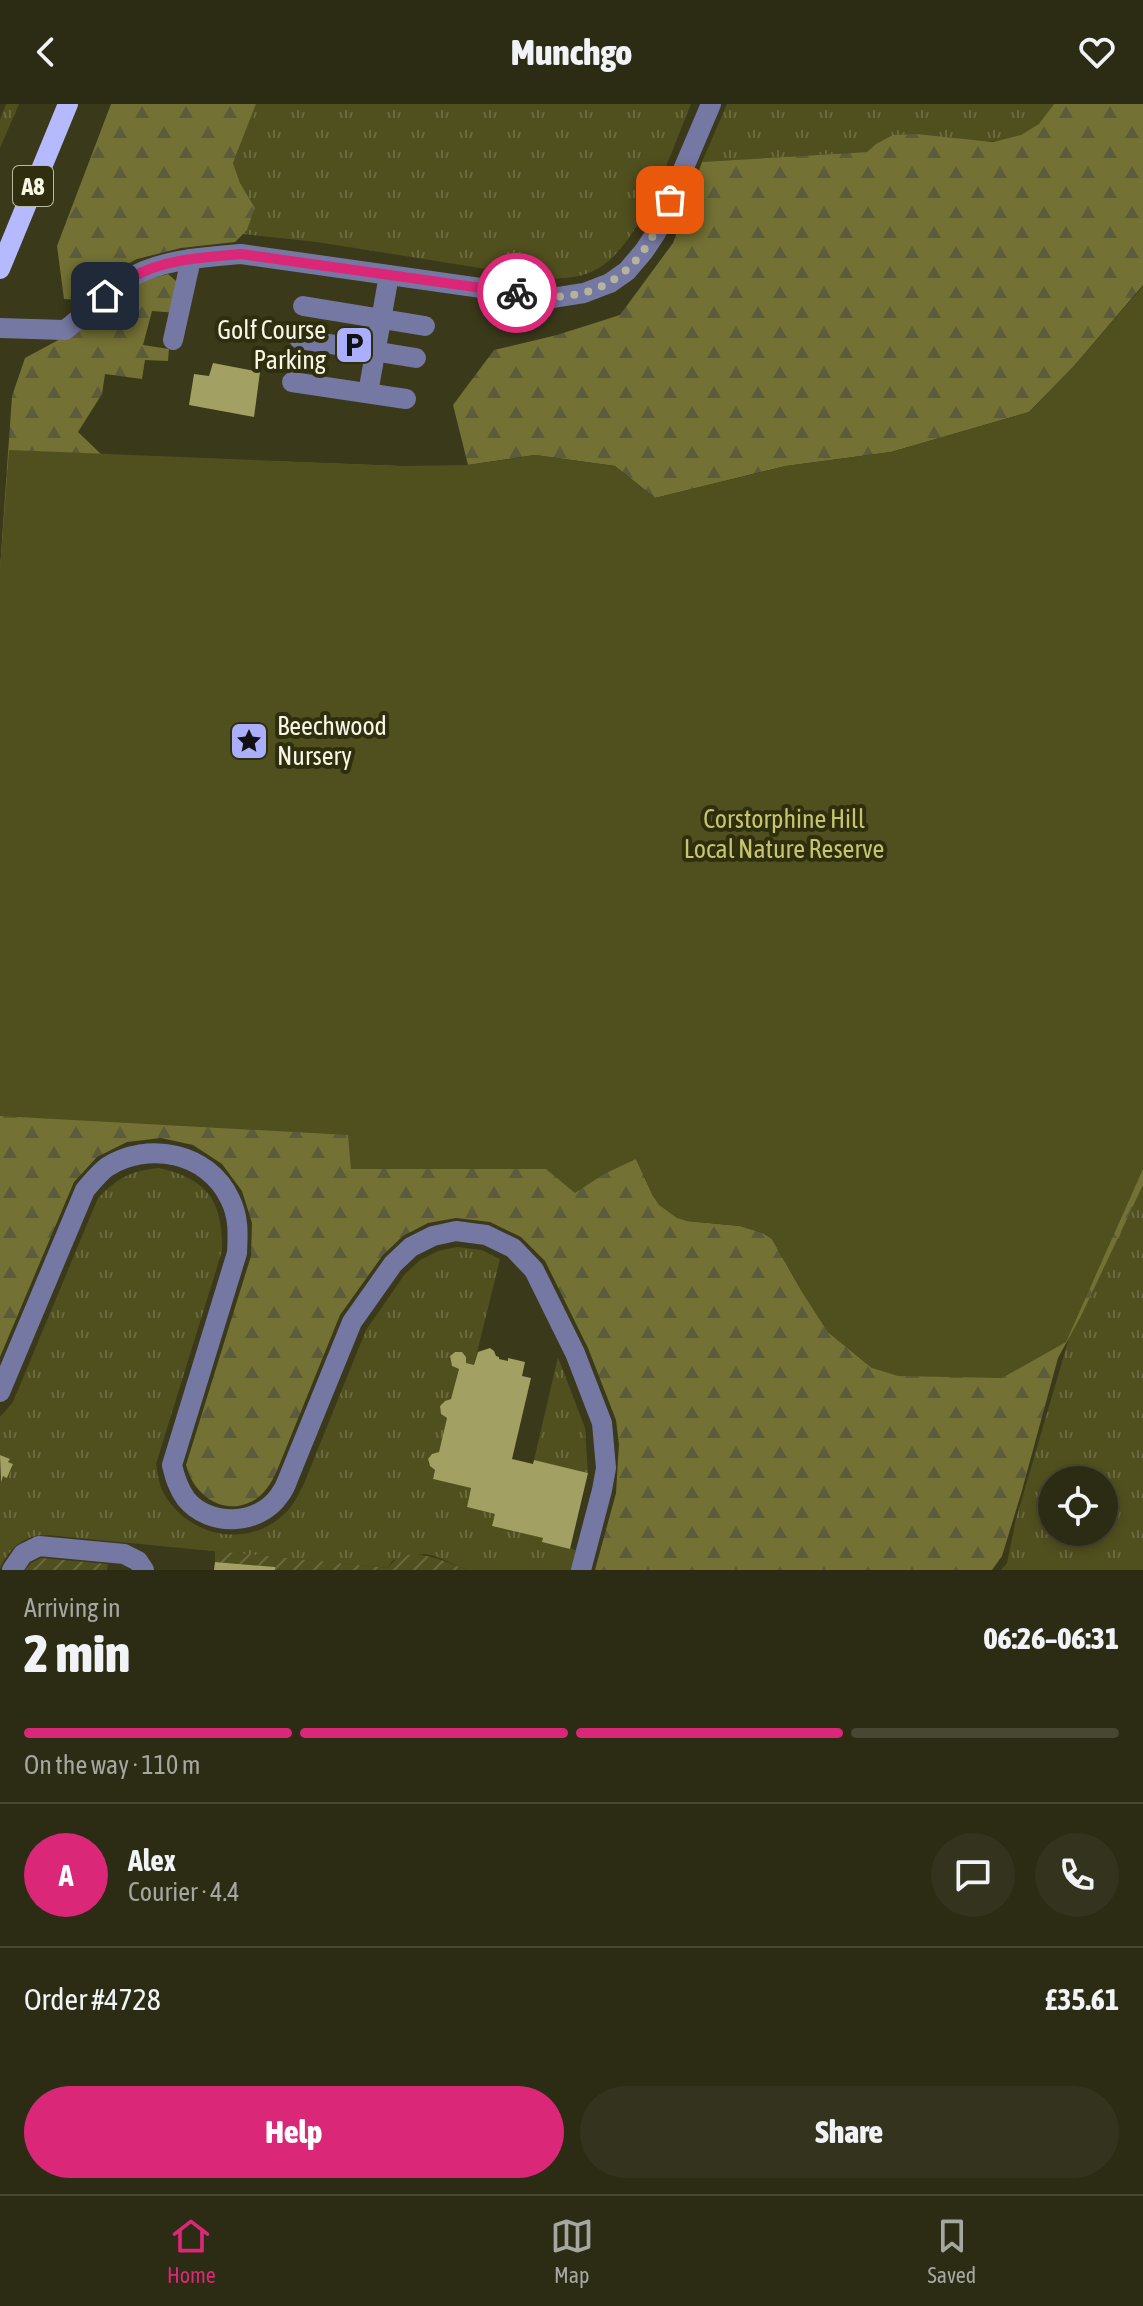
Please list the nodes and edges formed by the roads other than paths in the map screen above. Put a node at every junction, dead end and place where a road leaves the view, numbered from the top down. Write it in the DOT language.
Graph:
graph roads {
  1 [pos="68,104"];
  2 [pos="711,104"];
  3 [pos="191,259"];
  4 [pos="0,269"];
  5 [pos="389,275"];
  6 [pos="303,306"];
  7 [pos="381,320"];
  8 [pos="425,326"];
  9 [pos="0,328"];
  10 [pos="299,339"];
  11 [pos="173,340"];
  12 [pos="376,351"];
  13 [pos="416,358"];
  14 [pos="292,382"];
  15 [pos="368,393"];
  16 [pos="406,399"];
  17 [pos="0,1392"];
  18 [pos="12,1570"];
  19 [pos="144,1570"];
  20 [pos="581,1570"];
  1 -- 4 [label="main road, A8"];
  2 -- 5 [label="street"];
  3 -- 5 [label="street"];
  3 -- 9 [label="street"];
  3 -- 11 [label="street"];
  5 -- 7 [label="street"];
  6 -- 7 [label="street"];
  7 -- 8 [label="street"];
  7 -- 12 [label="street"];
  10 -- 12 [label="street"];
  12 -- 13 [label="street"];
  12 -- 15 [label="street"];
  14 -- 15 [label="street"];
  15 -- 16 [label="street"];
  17 -- 20 [label="street"];
  18 -- 19 [label="street"];
}
